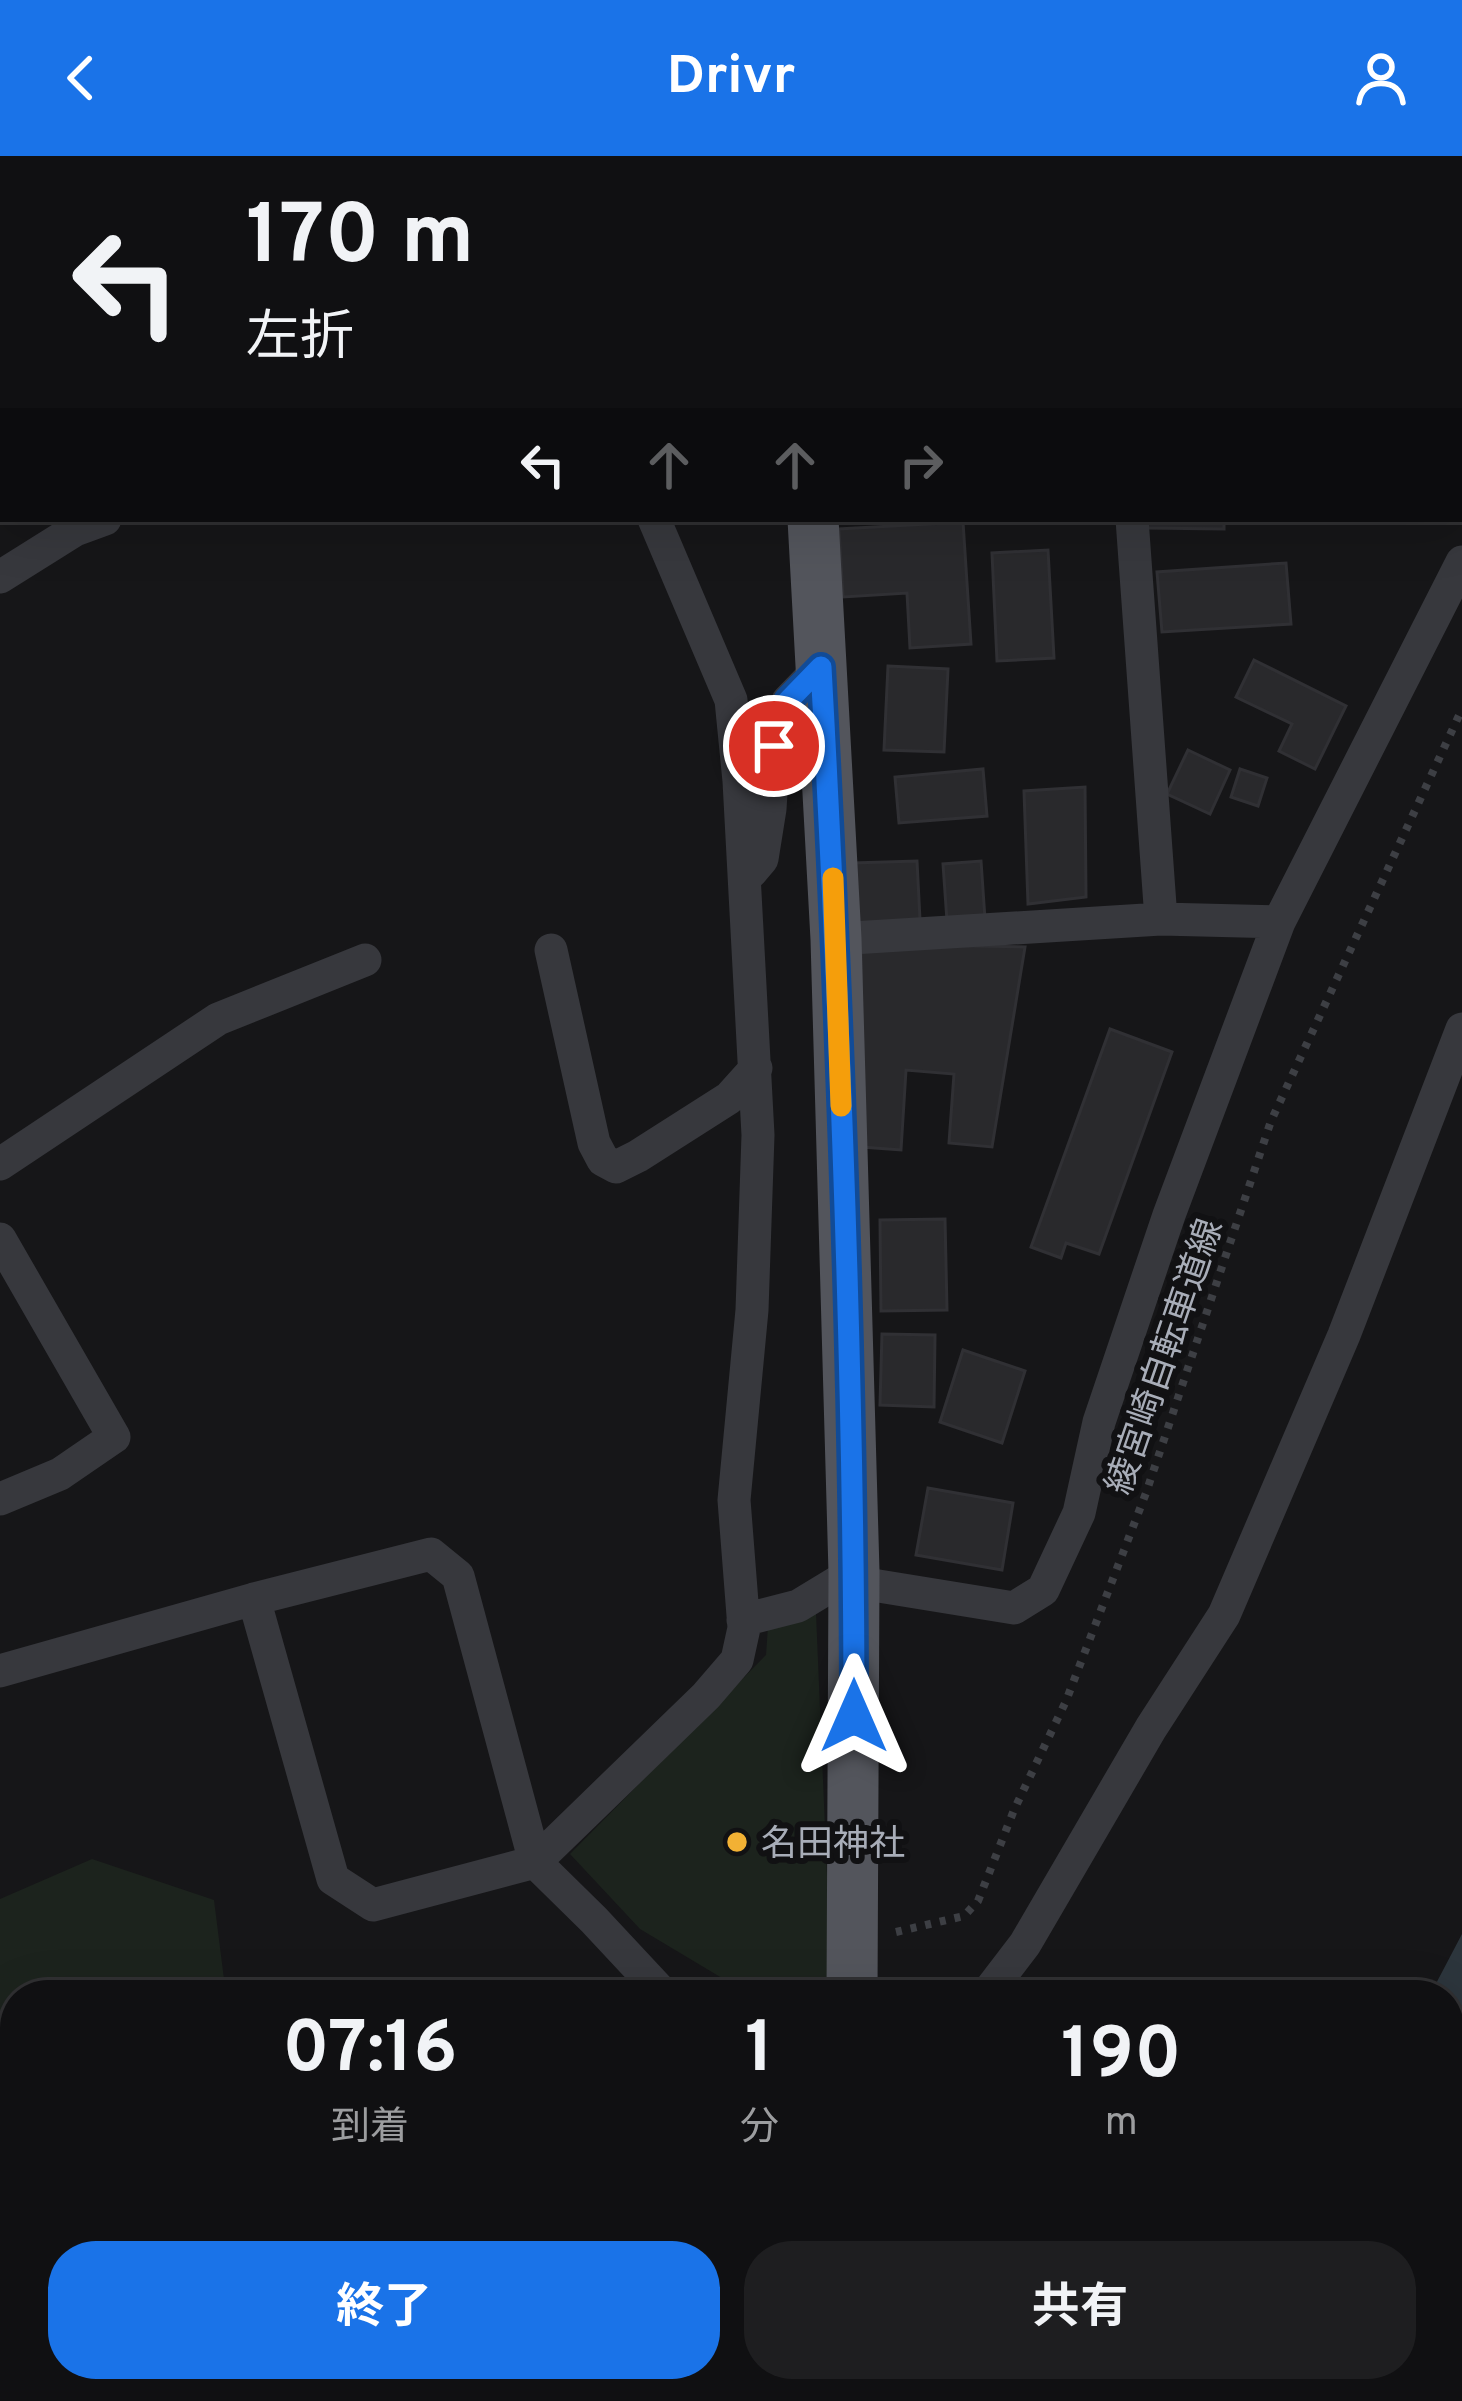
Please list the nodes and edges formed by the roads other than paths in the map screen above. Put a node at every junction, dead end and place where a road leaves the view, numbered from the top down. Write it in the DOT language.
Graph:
graph roads {
  1 [pos="97,522"];
  2 [pos="655,522"];
  3 [pos="813,522"];
  4 [pos="1132,522"];
  5 [pos="1462,562"];
  6 [pos="0,577"];
  7 [pos="821,667"];
  8 [pos="746,878"];
  9 [pos="1161,919"];
  10 [pos="1280,922"];
  11 [pos="836,939"];
  12 [pos="551,950"];
  13 [pos="365,959"];
  14 [pos="1462,1029"];
  15 [pos="756,1068"];
  16 [pos="0,1165"];
  17 [pos="0,1239"];
  18 [pos="0,1499"];
  19 [pos="854,1577"];
  20 [pos="254,1599"];
  21 [pos="743,1620"];
  22 [pos="0,1671"];
  23 [pos="535,1862"];
  24 [pos="650,1980"];
  25 [pos="853,1980"];
  26 [pos="997,1980"];
  1 -- 6 [label="street"];
  2 -- 8 [label="street"];
  3 -- 7 [label="main road"];
  4 -- 9 [label="street"];
  5 -- 10 [label="street"];
  7 -- 8 [label="street"];
  7 -- 11 [label="main road"];
  8 -- 15 [label="street"];
  9 -- 10 [label="street"];
  9 -- 11 [label="street"];
  10 -- 19 [label="street"];
  11 -- 19 [label="main road"];
  12 -- 15 [label="street"];
  13 -- 16 [label="street"];
  14 -- 26 [label="street"];
  15 -- 21 [label="street"];
  17 -- 18 [label="street"];
  19 -- 21 [label="street"];
  19 -- 25 [label="main road"];
  20 -- 22 [label="street"];
  20 -- 23 [label="street"];
  20 -- 23 [label="street"];
  21 -- 23 [label="street"];
  23 -- 24 [label="street"];
}
